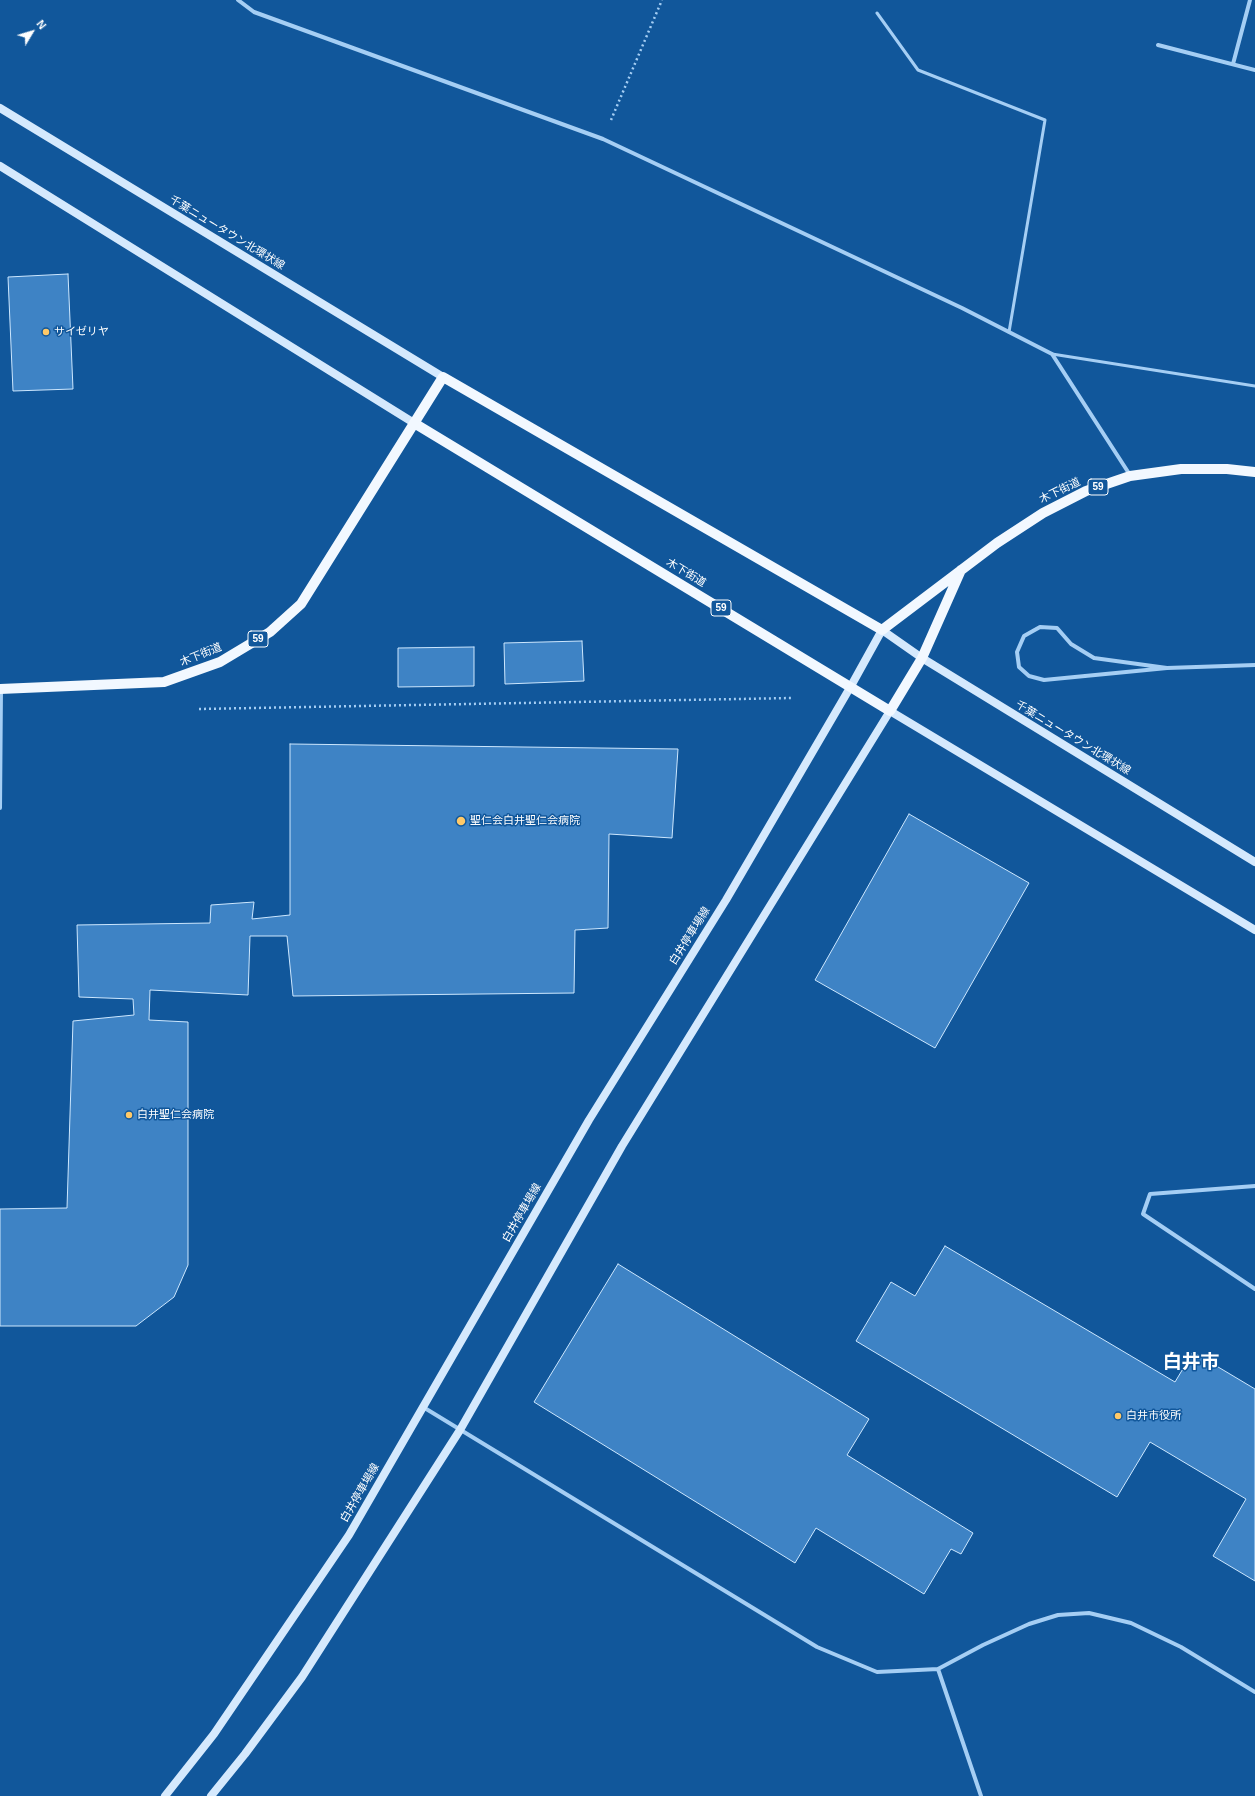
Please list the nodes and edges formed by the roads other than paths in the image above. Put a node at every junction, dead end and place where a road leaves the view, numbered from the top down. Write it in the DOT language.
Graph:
graph roads {
  1 [pos="238,0"];
  2 [pos="1250,0"];
  3 [pos="877,13"];
  4 [pos="1158,45"];
  5 [pos="1233,64"];
  6 [pos="1255,70"];
  7 [pos="0,108"];
  8 [pos="0,166"];
  9 [pos="1009,332"];
  10 [pos="1052,354"];
  11 [pos="443,377"];
  12 [pos="1255,386"];
  13 [pos="414,423"];
  14 [pos="1255,472"];
  15 [pos="1130,476"];
  16 [pos="962,568"];
  17 [pos="882,630"];
  18 [pos="922,658"];
  19 [pos="1255,665"];
  20 [pos="1167,668"];
  21 [pos="851,686"];
  22 [pos="1,689"];
  23 [pos="890,711"];
  24 [pos="0,808"];
  25 [pos="1255,862"];
  26 [pos="1255,930"];
  27 [pos="1255,1186"];
  28 [pos="1255,1289"];
  29 [pos="423,1407"];
  30 [pos="460,1430"];
  31 [pos="938,1669"];
  32 [pos="1255,1692"];
  33 [pos="165,1796"];
  34 [pos="211,1796"];
  35 [pos="981,1796"];
  1 -- 9 [label="street"];
  2 -- 5 [label="street"];
  3 -- 9 [label="lane"];
  4 -- 5 [label="street"];
  5 -- 6 [label="street"];
  7 -- 11 [label="main road, 千葉ニュータウン北環状線"];
  8 -- 13 [label="main road"];
  9 -- 10 [label="street"];
  10 -- 12 [label="lane"];
  10 -- 15 [label="street"];
  11 -- 13 [label="main road, 木下街道 / 59"];
  11 -- 17 [label="main road"];
  13 -- 21 [label="main road, 木下街道 / 59"];
  13 -- 22 [label="main road, 木下街道 / 59"];
  14 -- 15 [label="main road, 木下街道 / 59"];
  15 -- 16 [label="main road, 木下街道 / 59"];
  16 -- 17 [label="main road, 木下街道 / 59"];
  16 -- 18 [label="main road, 木下街道 / 59"];
  17 -- 18 [label="main road, 千葉ニュータウン北環状線"];
  17 -- 21 [label="main road, 白井停車場線"];
  18 -- 23 [label="main road, 木下街道 / 59"];
  18 -- 25 [label="main road, 千葉ニュータウン北環状線"];
  19 -- 20 [label="street"];
  20 -- 20 [label="street"];
  21 -- 23 [label="main road, 木下街道 / 59"];
  21 -- 29 [label="main road, 白井停車場線"];
  22 -- 24 [label="street"];
  23 -- 26 [label="main road"];
  23 -- 30 [label="main road"];
  27 -- 28 [label="street"];
  29 -- 30 [label="street"];
  29 -- 33 [label="main road, 白井停車場線"];
  30 -- 31 [label="street"];
  30 -- 34 [label="main road"];
  31 -- 32 [label="street"];
  31 -- 35 [label="street"];
}
